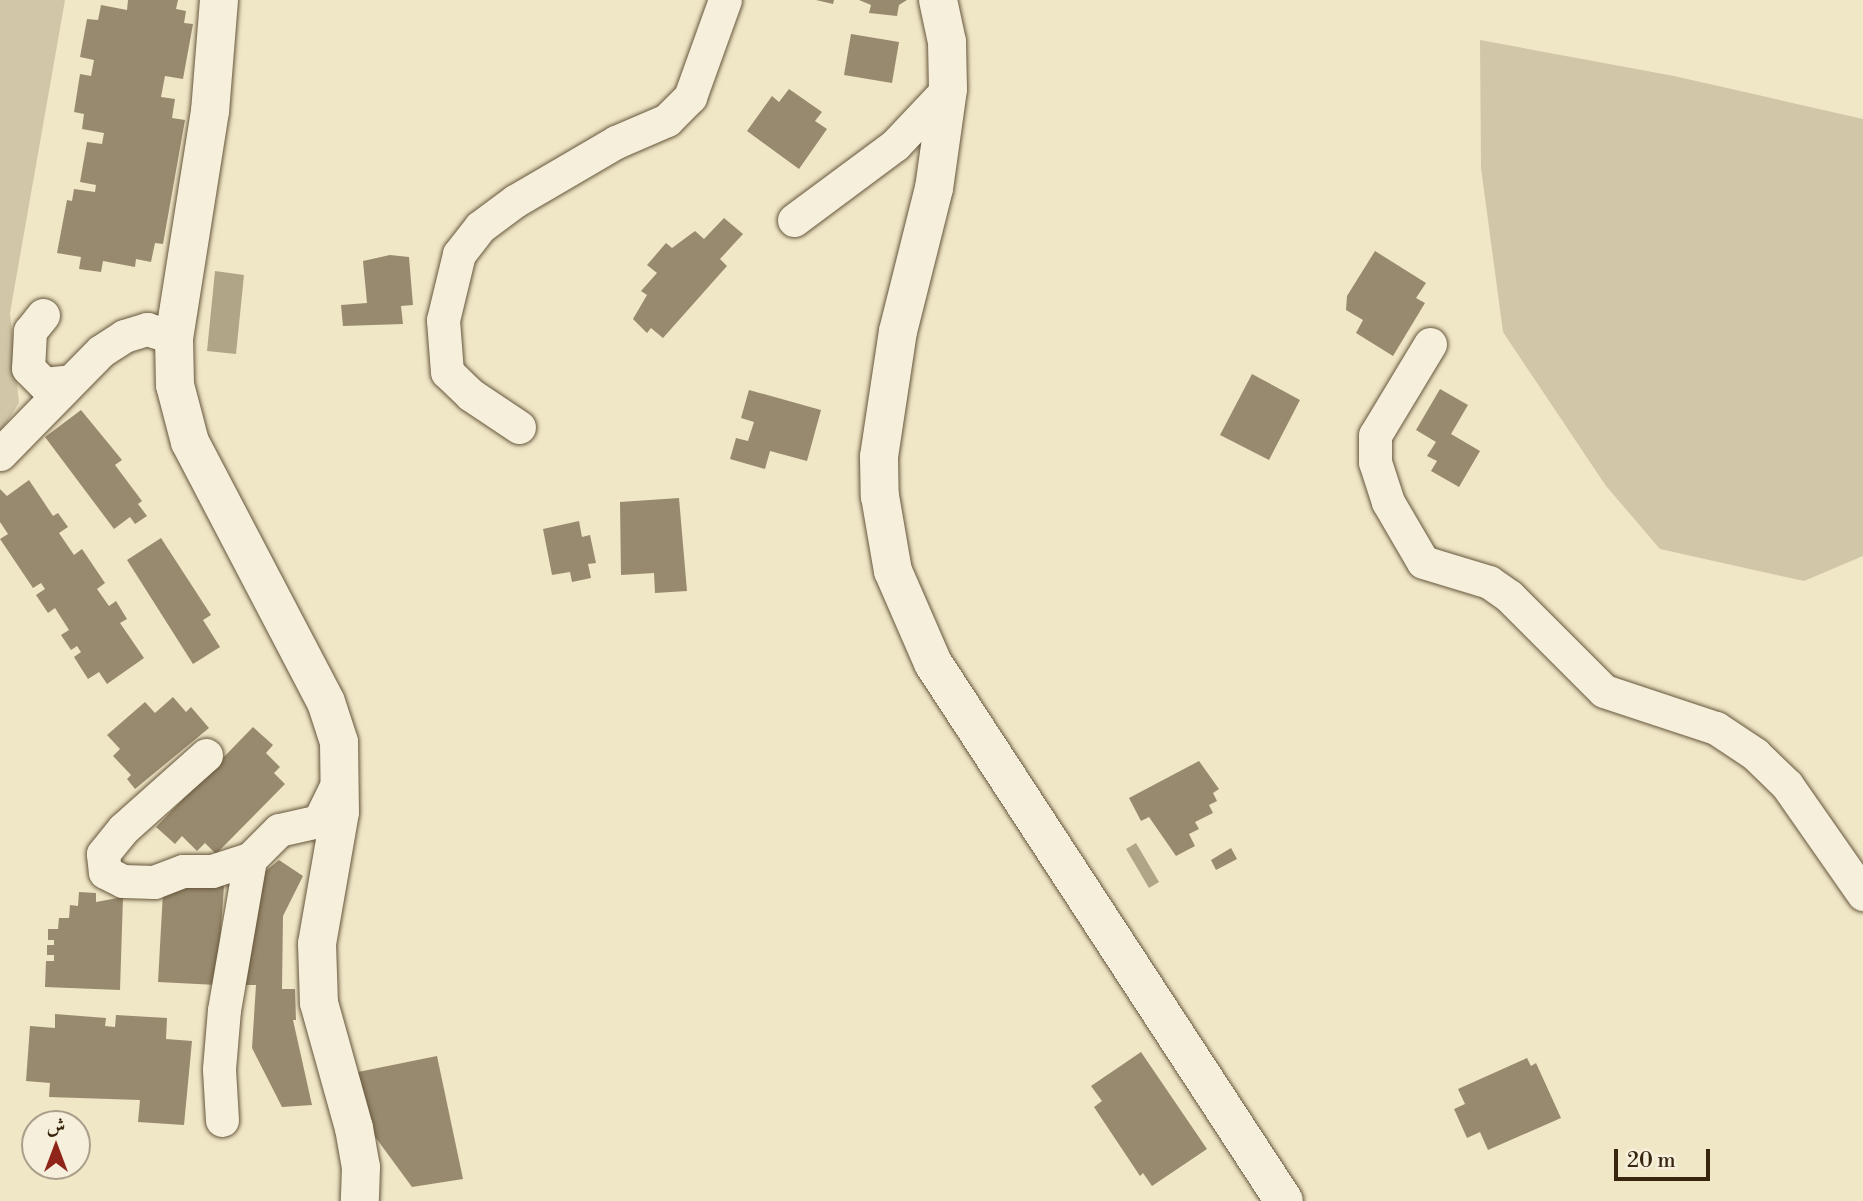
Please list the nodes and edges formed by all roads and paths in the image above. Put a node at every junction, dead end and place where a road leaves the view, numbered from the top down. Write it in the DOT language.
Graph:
graph roads {
  1 [pos="219,0"];
  2 [pos="726,0"];
  3 [pos="938,0"];
  4 [pos="948,89"];
  5 [pos="794,220"];
  6 [pos="43,314"];
  7 [pos="174,338"];
  8 [pos="1430,344"];
  9 [pos="71,381"];
  10 [pos="519,427"];
  11 [pos="0,454"];
  12 [pos="206,755"];
  13 [pos="342,775"];
  14 [pos="250,859"];
  15 [pos="1863,894"];
  16 [pos="222,1120"];
  17 [pos="360,1201"];
  18 [pos="1284,1201"];
  1 -- 7 [label="street"];
  2 -- 10 [label="street"];
  3 -- 4 [label="street"];
  4 -- 5 [label="street"];
  4 -- 18 [label="street"];
  6 -- 9 [label="street"];
  7 -- 9 [label="street"];
  7 -- 13 [label="street"];
  8 -- 15 [label="street"];
  9 -- 11 [label="street"];
  12 -- 14 [label="street"];
  13 -- 14 [label="street"];
  13 -- 17 [label="street"];
  14 -- 16 [label="street"];
}
